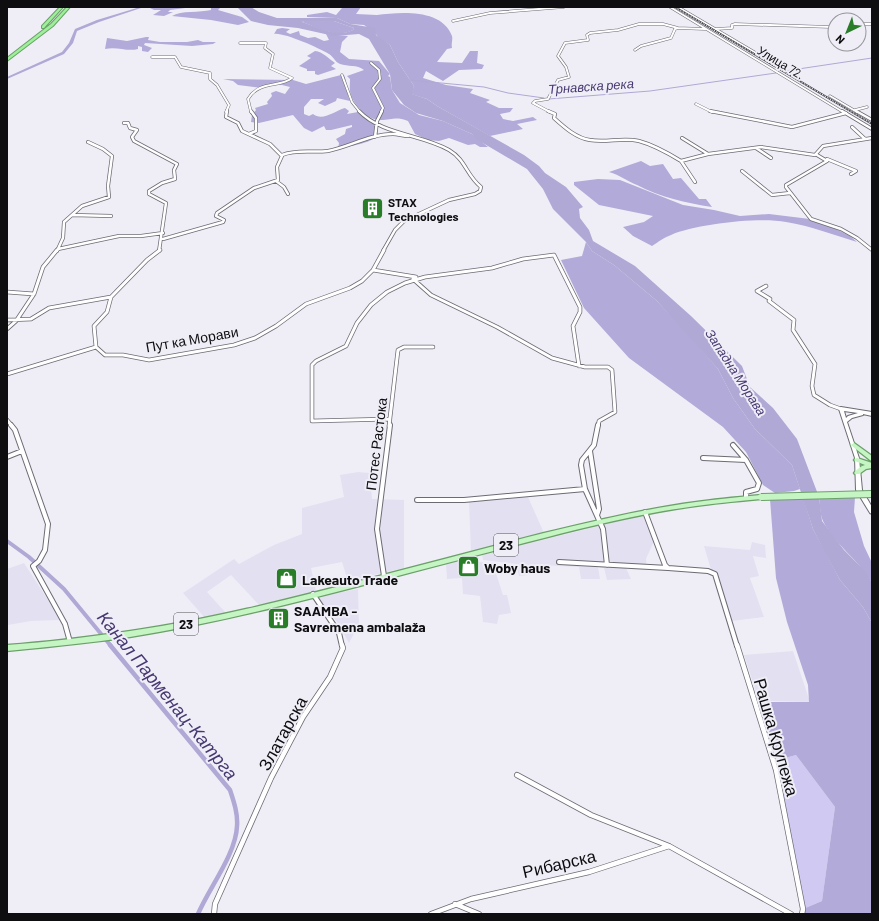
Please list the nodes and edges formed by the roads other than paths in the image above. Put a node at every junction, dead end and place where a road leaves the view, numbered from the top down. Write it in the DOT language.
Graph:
graph roads {
  1 [pos="62,7"];
  2 [pos="69,7"];
  3 [pos="564,7"];
  4 [pos="670,7"];
  5 [pos="678,7"];
  6 [pos="453,22"];
  7 [pos="49,25"];
  8 [pos="827,27"];
  9 [pos="678,28"];
  10 [pos="705,29"];
  11 [pos="716,29"];
  12 [pos="240,43"];
  13 [pos="635,50"];
  14 [pos="756,53"];
  15 [pos="7,56"];
  16 [pos="152,57"];
  17 [pos="7,60"];
  18 [pos="371,63"];
  19 [pos="342,75"];
  20 [pos="830,96"];
  21 [pos="696,104"];
  22 [pos="867,107"];
  23 [pos="855,110"];
  24 [pos="846,113"];
  25 [pos="872,120"];
  26 [pos="124,123"];
  27 [pos="377,123"];
  28 [pos="852,127"];
  29 [pos="872,129"];
  30 [pos="249,134"];
  31 [pos="411,136"];
  32 [pos="374,137"];
  33 [pos="682,138"];
  34 [pos="872,138"];
  35 [pos="865,139"];
  36 [pos="88,142"];
  37 [pos="756,148"];
  38 [pos="708,154"];
  39 [pos="282,155"];
  40 [pos="817,155"];
  41 [pos="771,158"];
  42 [pos="827,159"];
  43 [pos="681,161"];
  44 [pos="742,171"];
  45 [pos="851,174"];
  46 [pos="276,181"];
  47 [pos="695,182"];
  48 [pos="790,193"];
  49 [pos="288,194"];
  50 [pos="72,215"];
  51 [pos="111,216"];
  52 [pos="162,233"];
  53 [pos="163,239"];
  54 [pos="58,249"];
  55 [pos="872,250"];
  56 [pos="373,270"];
  57 [pos="417,278"];
  58 [pos="413,279"];
  59 [pos="766,286"];
  60 [pos="7,292"];
  61 [pos="34,294"];
  62 [pos="111,297"];
  63 [pos="7,320"];
  64 [pos="16,320"];
  65 [pos="7,329"];
  66 [pos="96,347"];
  67 [pos="433,347"];
  68 [pos="579,366"];
  69 [pos="7,374"];
  70 [pos="841,409"];
  71 [pos="862,414"];
  72 [pos="872,414"];
  73 [pos="390,419"];
  74 [pos="7,420"];
  75 [pos="845,421"];
  76 [pos="733,445"];
  77 [pos="854,445"];
  78 [pos="22,451"];
  79 [pos="590,451"];
  80 [pos="7,457"];
  81 [pos="703,458"];
  82 [pos="857,459"];
  83 [pos="746,460"];
  84 [pos="872,460"];
  85 [pos="872,465"];
  86 [pos="857,473"];
  87 [pos="585,489"];
  88 [pos="872,494"];
  89 [pos="746,498"];
  90 [pos="418,500"];
  91 [pos="645,512"];
  92 [pos="872,512"];
  93 [pos="597,515"];
  94 [pos="599,522"];
  95 [pos="559,562"];
  96 [pos="607,565"];
  97 [pos="668,568"];
  98 [pos="384,576"];
  99 [pos="313,594"];
  100 [pos="70,642"];
  101 [pos="7,648"];
  102 [pos="517,775"];
  103 [pos="669,846"];
  104 [pos="455,904"];
  105 [pos="214,914"];
  106 [pos="431,914"];
  107 [pos="479,914"];
  108 [pos="791,914"];
  109 [pos="802,914"];
  1 -- 7 [label="highway"];
  2 -- 7 [label="highway"];
  3 -- 6 [label="street"];
  4 -- 10 [label="street, Улица 72."];
  5 -- 11 [label="street"];
  7 -- 15 [label="highway"];
  7 -- 17 [label="highway"];
  8 -- 11 [label="street"];
  9 -- 10 [label="street"];
  9 -- 13 [label="street"];
  9 -- 43 [label="street"];
  10 -- 24 [label="street, Улица 72."];
  11 -- 14 [label="street"];
  12 -- 30 [label="street"];
  16 -- 30 [label="street"];
  18 -- 27 [label="street"];
  19 -- 27 [label="street"];
  20 -- 23 [label="street"];
  21 -- 24 [label="street"];
  22 -- 23 [label="street"];
  23 -- 25 [label="street"];
  24 -- 29 [label="street, Улица 72."];
  26 -- 52 [label="street"];
  27 -- 31 [label="street"];
  27 -- 32 [label="street"];
  28 -- 35 [label="street"];
  30 -- 39 [label="street"];
  31 -- 32 [label="street"];
  31 -- 56 [label="street, Пут ка Морави"];
  32 -- 39 [label="street"];
  33 -- 38 [label="street"];
  34 -- 35 [label="street"];
  35 -- 40 [label="street"];
  36 -- 50 [label="street"];
  37 -- 38 [label="street"];
  37 -- 40 [label="street"];
  37 -- 41 [label="street"];
  38 -- 43 [label="street"];
  39 -- 46 [label="street"];
  40 -- 42 [label="street"];
  42 -- 45 [label="street"];
  42 -- 48 [label="street"];
  43 -- 47 [label="street"];
  44 -- 48 [label="street"];
  46 -- 49 [label="street"];
  46 -- 53 [label="street"];
  48 -- 55 [label="street"];
  50 -- 51 [label="street"];
  50 -- 54 [label="street"];
  52 -- 53 [label="street"];
  52 -- 54 [label="street"];
  53 -- 62 [label="street"];
  54 -- 61 [label="street"];
  56 -- 57 [label="street"];
  56 -- 66 [label="street, Пут ка Морави"];
  57 -- 58 [label="street"];
  57 -- 68 [label="street"];
  58 -- 68 [label="street"];
  58 -- 73 [label="street"];
  59 -- 70 [label="street"];
  60 -- 61 [label="street"];
  61 -- 64 [label="street"];
  62 -- 64 [label="street"];
  62 -- 66 [label="street"];
  63 -- 64 [label="street"];
  64 -- 65 [label="street"];
  66 -- 69 [label="street"];
  67 -- 73 [label="street, Потес Растока"];
  68 -- 79 [label="street"];
  70 -- 71 [label="street"];
  70 -- 75 [label="street"];
  71 -- 72 [label="street"];
  71 -- 75 [label="street"];
  73 -- 98 [label="street, Потес Растока"];
  74 -- 78 [label="street"];
  75 -- 77 [label="street"];
  76 -- 83 [label="street"];
  77 -- 82 [label="street"];
  77 -- 84 [label="main road"];
  78 -- 80 [label="street"];
  78 -- 100 [label="street"];
  79 -- 87 [label="street"];
  79 -- 93 [label="street"];
  81 -- 83 [label="street"];
  82 -- 84 [label="main road"];
  82 -- 85 [label="main road"];
  82 -- 86 [label="street"];
  83 -- 89 [label="street"];
  85 -- 86 [label="main road"];
  86 -- 92 [label="street"];
  87 -- 90 [label="street"];
  87 -- 93 [label="street"];
  88 -- 89 [label="main road, 23, bridge"];
  89 -- 91 [label="main road, 23"];
  91 -- 94 [label="main road, 23"];
  91 -- 97 [label="street"];
  93 -- 94 [label="street"];
  94 -- 96 [label="street"];
  94 -- 98 [label="main road, 23"];
  95 -- 96 [label="street"];
  96 -- 97 [label="street"];
  97 -- 109 [label="street, Рашка Крупежа"];
  98 -- 99 [label="main road, 23"];
  99 -- 100 [label="main road, 23"];
  99 -- 105 [label="street, Златарска"];
  100 -- 101 [label="main road, 23"];
  102 -- 103 [label="street"];
  103 -- 104 [label="street, Рибарска"];
  103 -- 108 [label="street"];
  104 -- 106 [label="street, Рибарска"];
  104 -- 107 [label="street"];
}
